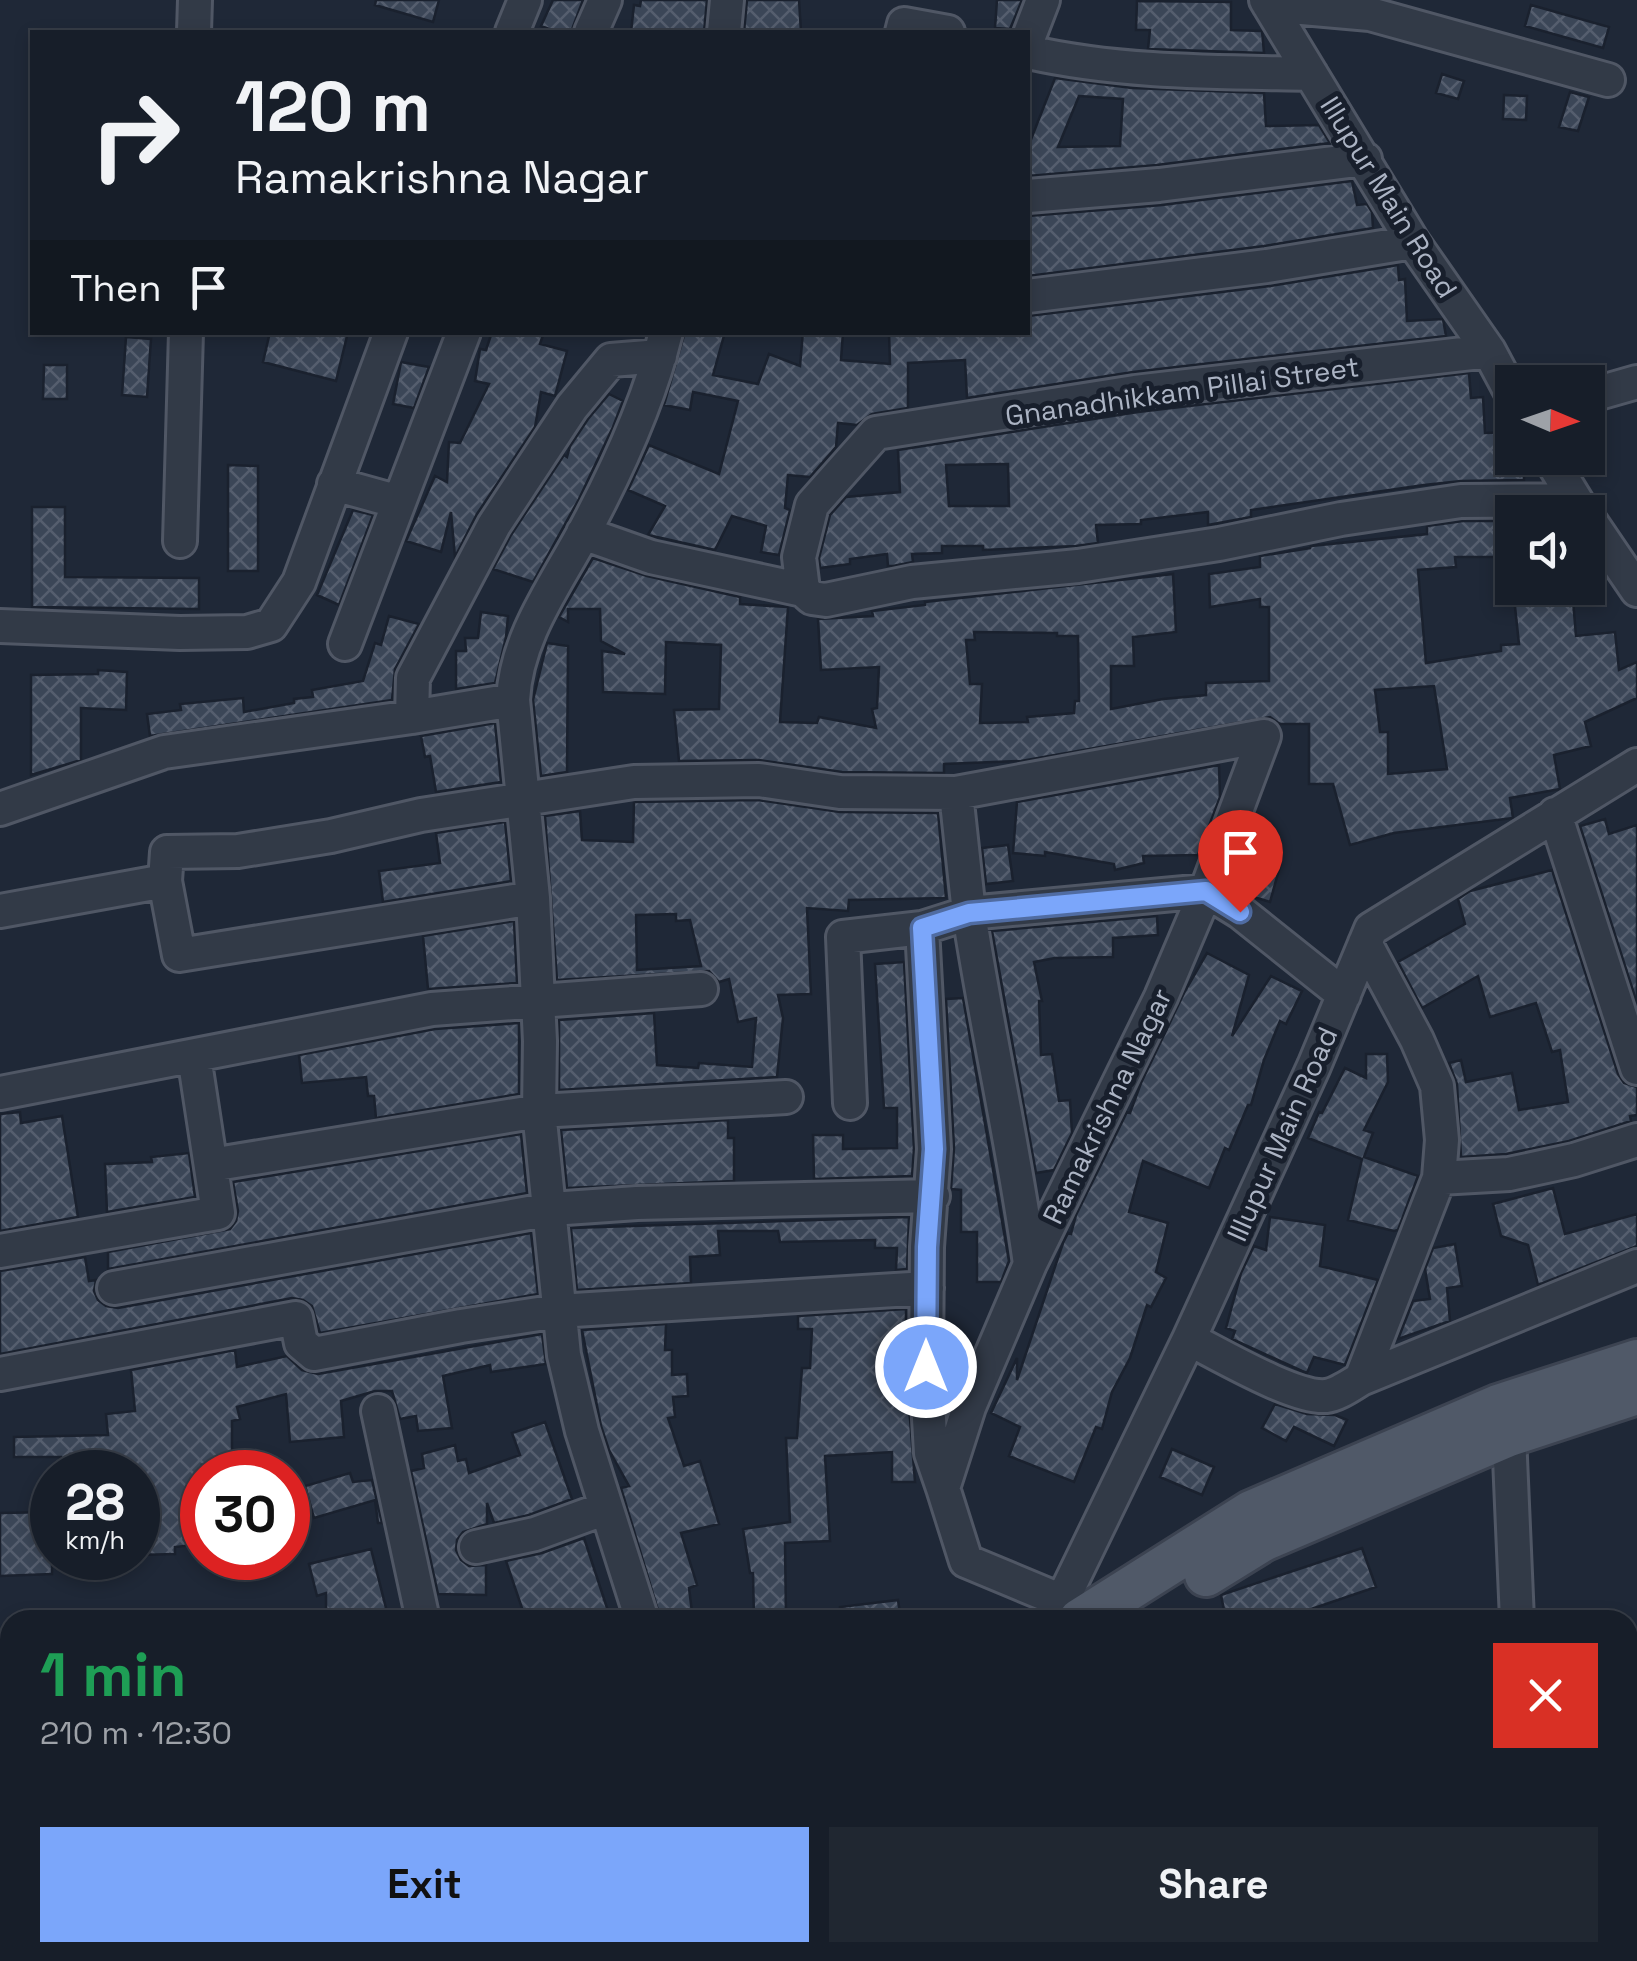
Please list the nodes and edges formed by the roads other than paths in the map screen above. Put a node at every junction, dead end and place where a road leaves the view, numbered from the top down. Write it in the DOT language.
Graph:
graph roads {
  1 [pos="195,0"];
  2 [pos="525,0"];
  3 [pos="605,0"];
  4 [pos="727,0"];
  5 [pos="1043,0"];
  6 [pos="1267,2"];
  7 [pos="904,19"];
  8 [pos="194,30"];
  9 [pos="513,30"];
  10 [pos="592,30"];
  11 [pos="724,30"];
  12 [pos="941,30"];
  13 [pos="1030,34"];
  14 [pos="1030,52"];
  15 [pos="1312,74"];
  16 [pos="1608,80"];
  17 [pos="1364,159"];
  18 [pos="1030,196"];
  19 [pos="1413,242"];
  20 [pos="1030,296"];
  21 [pos="186,335"];
  22 [pos="390,335"];
  23 [pos="463,335"];
  24 [pos="662,344"];
  25 [pos="1489,352"];
  26 [pos="1496,365"];
  27 [pos="1637,382"];
  28 [pos="1605,391"];
  29 [pos="334,484"];
  30 [pos="400,502"];
  31 [pos="1495,504"];
  32 [pos="584,533"];
  33 [pos="180,541"];
  34 [pos="1605,543"];
  35 [pos="803,590"];
  36 [pos="1637,590"];
  37 [pos="0,626"];
  38 [pos="346,644"];
  39 [pos="512,700"];
  40 [pos="412,718"];
  41 [pos="1637,765"];
  42 [pos="956,793"];
  43 [pos="523,801"];
  44 [pos="0,810"];
  45 [pos="1556,814"];
  46 [pos="165,881"];
  47 [pos="1206,891"];
  48 [pos="533,898"];
  49 [pos="0,911"];
  50 [pos="969,913"];
  51 [pos="922,928"];
  52 [pos="1366,942"];
  53 [pos="700,989"];
  54 [pos="1344,995"];
  55 [pos="539,1002"];
  56 [pos="194,1056"];
  57 [pos="1637,1068"];
  58 [pos="0,1093"];
  59 [pos="786,1097"];
  60 [pos="850,1103"];
  61 [pos="539,1111"];
  62 [pos="1637,1140"];
  63 [pos="211,1164"];
  64 [pos="1440,1178"];
  65 [pos="933,1196"];
  66 [pos="551,1209"];
  67 [pos="0,1250"];
  68 [pos="1030,1264"];
  69 [pos="1637,1266"];
  70 [pos="114,1288"];
  71 [pos="927,1288"];
  72 [pos="558,1311"];
  73 [pos="1190,1339"];
  74 [pos="1637,1361"];
  75 [pos="0,1374"];
  76 [pos="1361,1379"];
  77 [pos="1637,1393"];
  78 [pos="378,1411"];
  79 [pos="1509,1435"];
  80 [pos="943,1488"];
  81 [pos="606,1508"];
  82 [pos="476,1548"];
  83 [pos="421,1610"];
  84 [pos="631,1610"];
  85 [pos="1061,1610"];
  86 [pos="1071,1610"];
  87 [pos="1076,1610"];
  88 [pos="1148,1610"];
  89 [pos="1517,1610"];
  1 -- 8 [label="street"];
  2 -- 9 [label="street"];
  3 -- 10 [label="street"];
  4 -- 11 [label="street"];
  5 -- 13 [label="street"];
  6 -- 15 [label="street, Illupur Main Road"];
  6 -- 16 [label="street"];
  7 -- 12 [label="street"];
  14 -- 15 [label="street"];
  15 -- 17 [label="street, Illupur Main Road"];
  17 -- 18 [label="street"];
  17 -- 19 [label="street, Illupur Main Road"];
  19 -- 20 [label="street"];
  19 -- 25 [label="street, Illupur Main Road"];
  21 -- 33 [label="street"];
  22 -- 29 [label="street"];
  23 -- 30 [label="street"];
  24 -- 32 [label="street"];
  24 -- 40 [label="street"];
  25 -- 26 [label="street, Illupur Main Road"];
  25 -- 35 [label="street, Gnanadhikkam Pillai Street"];
  27 -- 28 [label="street"];
  29 -- 30 [label="street"];
  29 -- 37 [label="street"];
  30 -- 38 [label="street"];
  31 -- 35 [label="street"];
  32 -- 35 [label="street"];
  32 -- 39 [label="street"];
  34 -- 36 [label="street"];
  39 -- 40 [label="street"];
  39 -- 43 [label="street"];
  40 -- 44 [label="street"];
  41 -- 45 [label="street, Illupur Main Road"];
  42 -- 43 [label="street"];
  42 -- 47 [label="street, Ramakrishna Nagar"];
  42 -- 50 [label="street, Ramakrishna Nagar"];
  43 -- 46 [label="street"];
  43 -- 48 [label="street"];
  45 -- 52 [label="street, Illupur Main Road"];
  45 -- 57 [label="street"];
  46 -- 48 [label="street"];
  46 -- 49 [label="street"];
  47 -- 50 [label="street"];
  47 -- 54 [label="street"];
  47 -- 68 [label="street, Ramakrishna Nagar"];
  48 -- 55 [label="street"];
  50 -- 51 [label="street"];
  50 -- 68 [label="street, Ramakrishna Nagar"];
  51 -- 60 [label="street"];
  51 -- 65 [label="street"];
  52 -- 54 [label="street, Illupur Main Road"];
  52 -- 64 [label="street"];
  53 -- 55 [label="street"];
  54 -- 73 [label="street, Illupur Main Road"];
  55 -- 56 [label="street"];
  55 -- 61 [label="street"];
  56 -- 58 [label="street"];
  56 -- 63 [label="street"];
  59 -- 61 [label="street"];
  61 -- 63 [label="street"];
  61 -- 66 [label="street"];
  62 -- 64 [label="street"];
  63 -- 67 [label="street"];
  64 -- 76 [label="street"];
  65 -- 66 [label="street"];
  65 -- 71 [label="street"];
  66 -- 70 [label="street"];
  66 -- 72 [label="street"];
  68 -- 80 [label="street, Ramakrishna Nagar"];
  69 -- 76 [label="street"];
  71 -- 72 [label="street"];
  71 -- 80 [label="street"];
  72 -- 75 [label="street"];
  72 -- 81 [label="street"];
  73 -- 76 [label="street"];
  73 -- 86 [label="street, Illupur Main Road"];
  74 -- 87 [label="main road"];
  77 -- 79 [label="main road"];
  78 -- 83 [label="street"];
  79 -- 88 [label="main road"];
  79 -- 89 [label="street"];
  80 -- 85 [label="street"];
  81 -- 82 [label="street"];
  81 -- 84 [label="street"];
}
